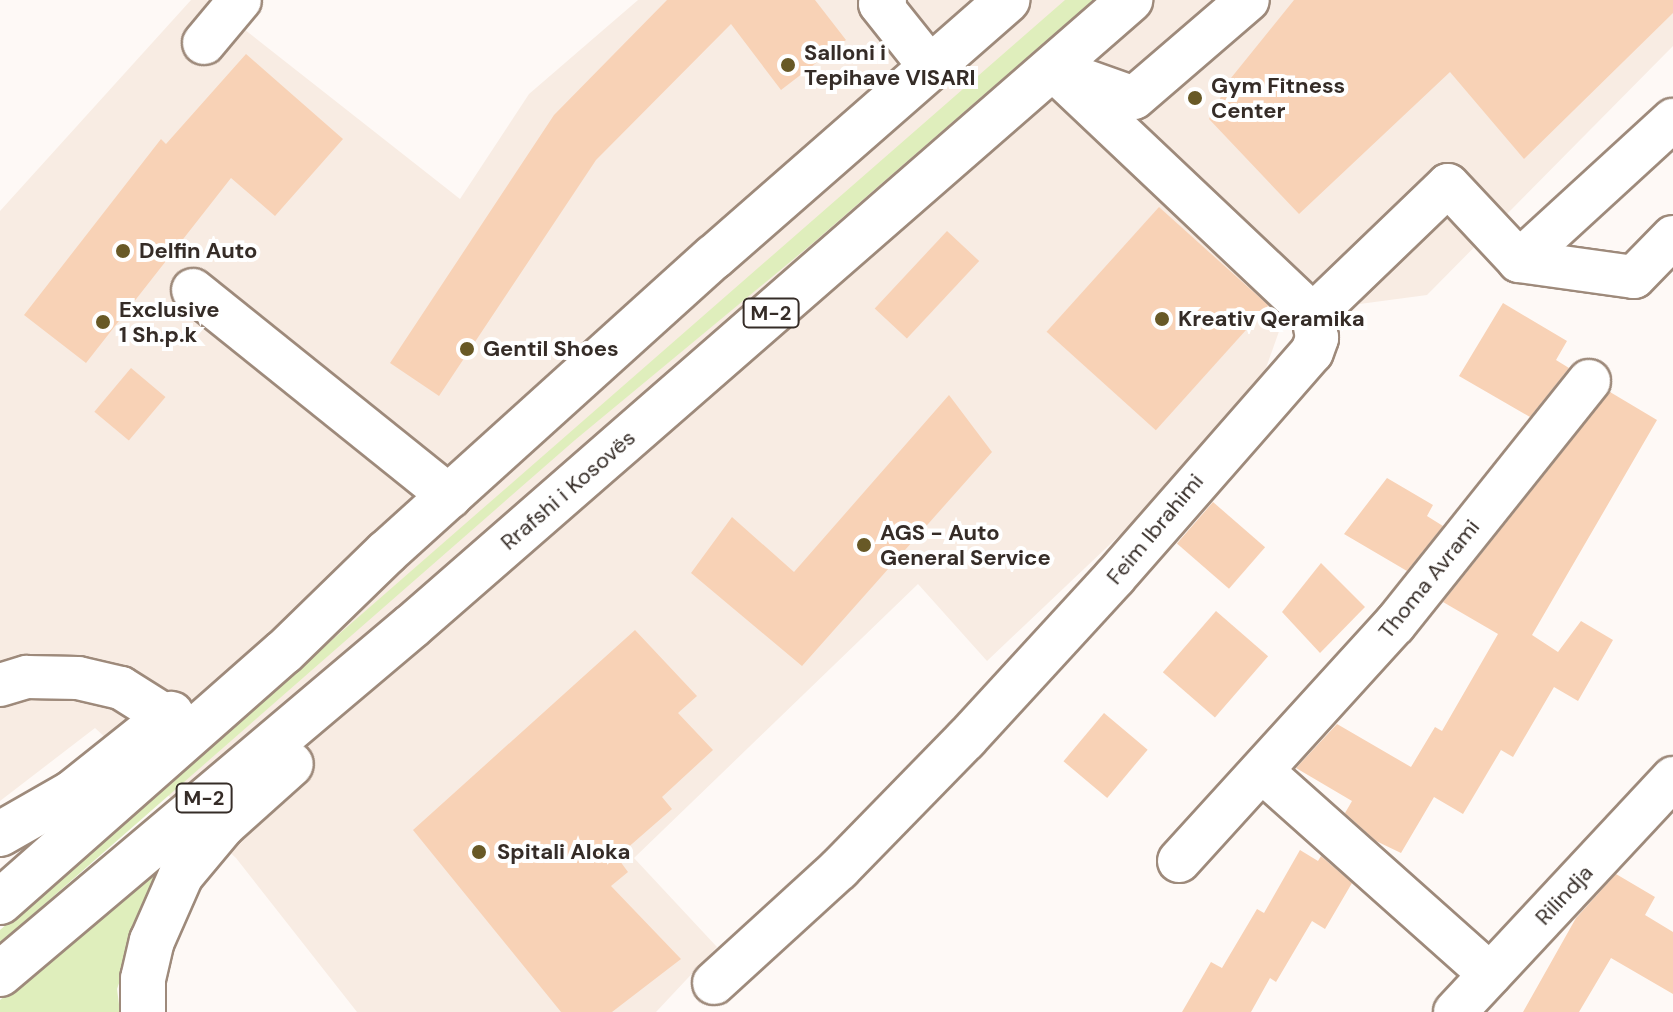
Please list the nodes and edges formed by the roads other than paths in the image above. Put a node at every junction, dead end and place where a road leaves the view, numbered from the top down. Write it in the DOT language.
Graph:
graph roads {
  1 [pos="240,0"];
  2 [pos="885,0"];
  3 [pos="1007,0"];
  4 [pos="1130,0"];
  5 [pos="1248,0"];
  6 [pos="204,43"];
  7 [pos="931,68"];
  8 [pos="1053,69"];
  9 [pos="1673,120"];
  10 [pos="1673,237"];
  11 [pos="1519,261"];
  12 [pos="193,290"];
  13 [pos="1313,315"];
  14 [pos="1589,381"];
  15 [pos="450,497"];
  16 [pos="387,552"];
  17 [pos="412,626"];
  18 [pos="0,685"];
  19 [pos="167,717"];
  20 [pos="1263,772"];
  21 [pos="1673,778"];
  22 [pos="0,834"];
  23 [pos="1179,861"];
  24 [pos="0,902"];
  25 [pos="0,974"];
  26 [pos="1490,974"];
  27 [pos="714,983"];
  28 [pos="143,1012"];
  29 [pos="1455,1012"];
  1 -- 6 [label="street"];
  2 -- 7 [label="street"];
  3 -- 7 [label="highway, M-2"];
  4 -- 8 [label="highway, Rrafshi i Kosovës / M-2"];
  5 -- 8 [label="street"];
  7 -- 15 [label="highway, M-2"];
  8 -- 13 [label="street"];
  8 -- 17 [label="highway, Rrafshi i Kosovës / M-2"];
  9 -- 11 [label="street"];
  10 -- 11 [label="street"];
  11 -- 13 [label="street"];
  12 -- 15 [label="street"];
  13 -- 27 [label="street, Feim Ibrahimi"];
  14 -- 20 [label="street, Thoma Avrami"];
  15 -- 16 [label="highway, M-2"];
  16 -- 19 [label="highway"];
  16 -- 24 [label="highway, M-2"];
  17 -- 25 [label="highway, Rrafshi i Kosovës / M-2"];
  17 -- 28 [label="highway"];
  18 -- 19 [label="street"];
  19 -- 22 [label="highway"];
  20 -- 23 [label="street, Thoma Avrami"];
  20 -- 26 [label="street"];
  21 -- 26 [label="street, Rilindja"];
  26 -- 29 [label="street, Rilindja"];
}
